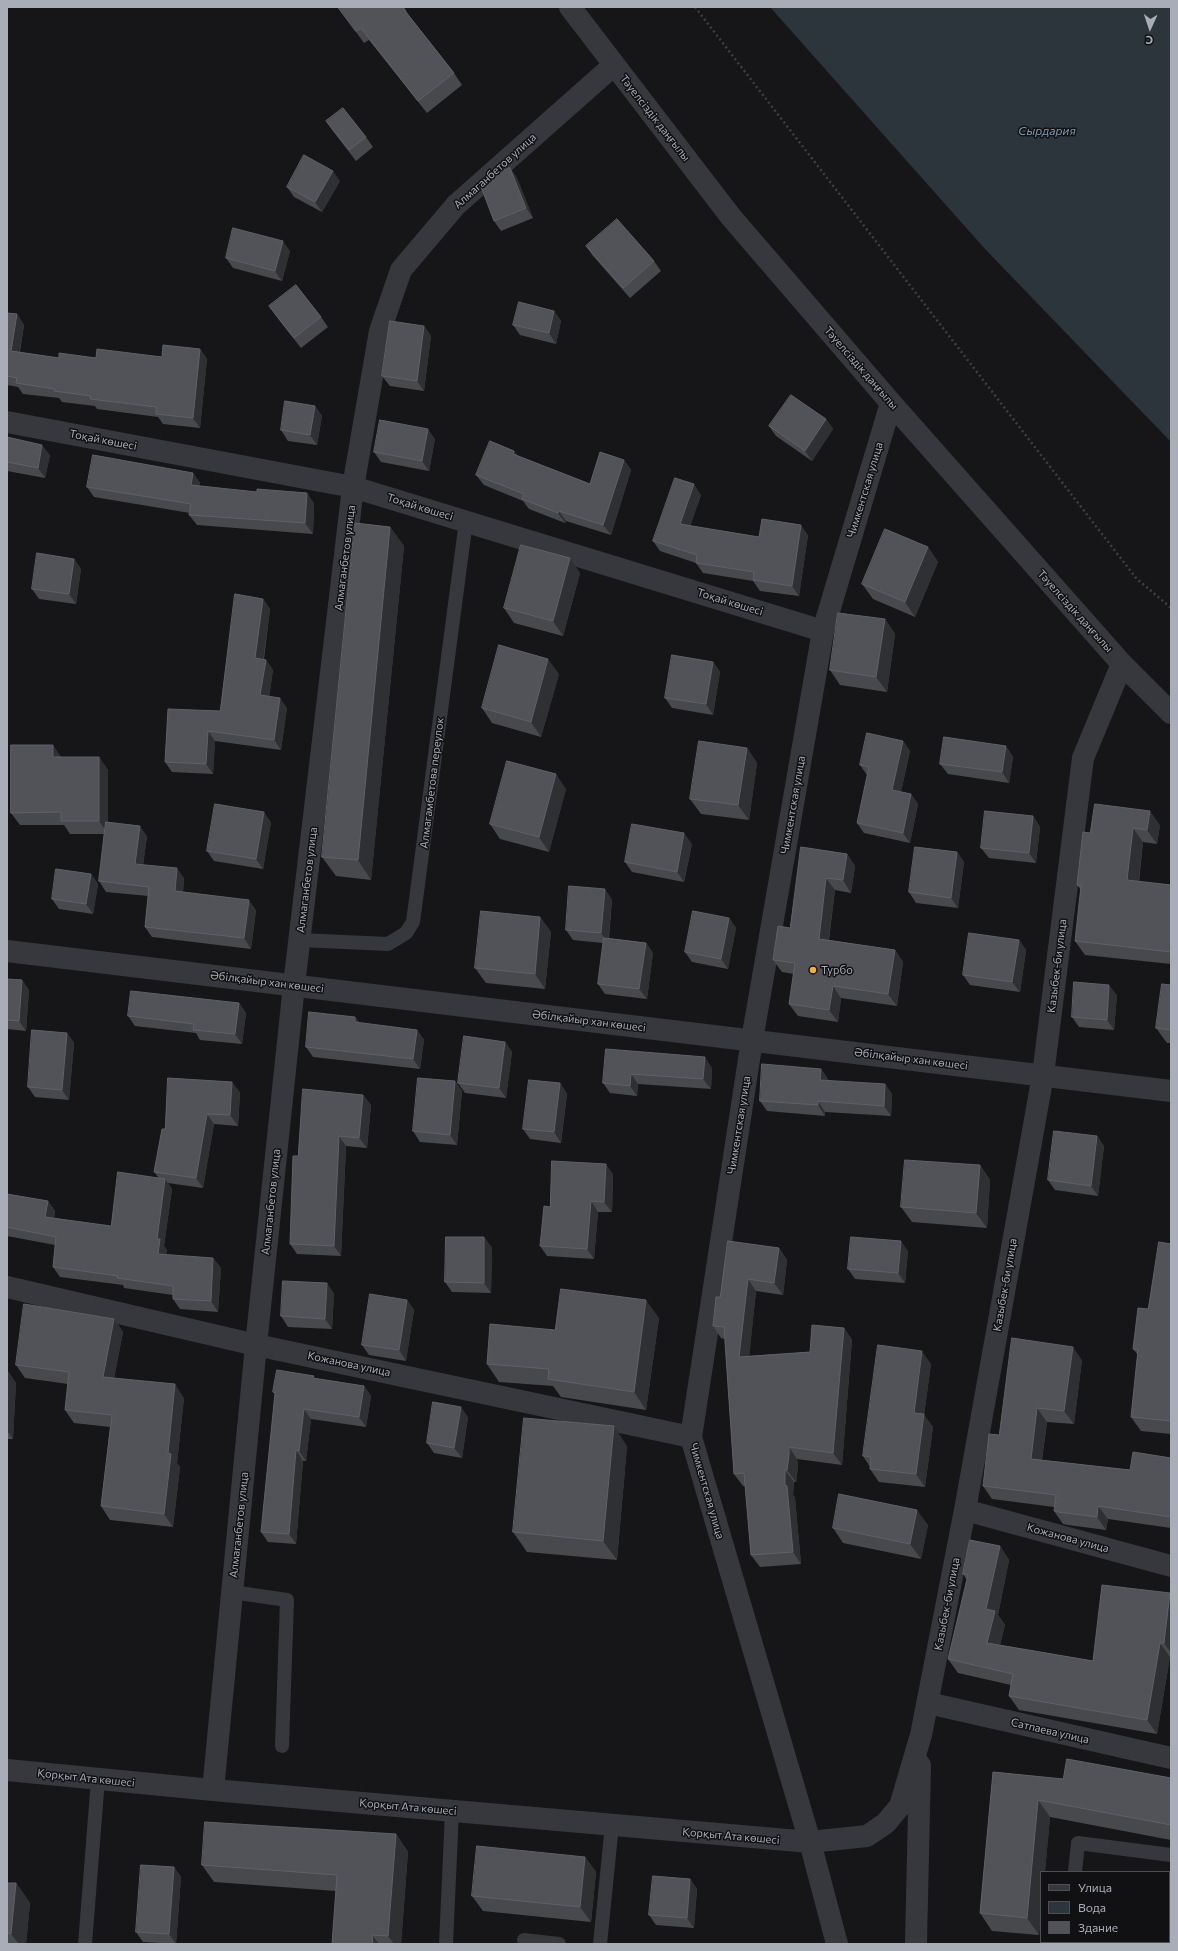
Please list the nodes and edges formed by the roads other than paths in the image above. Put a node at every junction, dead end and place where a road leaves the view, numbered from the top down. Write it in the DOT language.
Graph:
graph roads {
  1 [pos="570,7"];
  2 [pos="614,65"];
  3 [pos="890,404"];
  4 [pos="7,422"];
  5 [pos="353,487"];
  6 [pos="466,521"];
  7 [pos="823,631"];
  8 [pos="1122,664"];
  9 [pos="1171,713"];
  10 [pos="300,940"];
  11 [pos="7,951"];
  12 [pos="294,985"];
  13 [pos="752,1040"];
  14 [pos="1043,1075"];
  15 [pos="1171,1091"];
  16 [pos="7,1287"];
  17 [pos="256,1345"];
  18 [pos="692,1437"];
  19 [pos="964,1510"];
  20 [pos="1171,1566"];
  21 [pos="232,1592"];
  22 [pos="928,1703"];
  23 [pos="921,1735"];
  24 [pos="282,1746"];
  25 [pos="1171,1758"];
  26 [pos="7,1770"];
  27 [pos="98,1779"];
  28 [pos="213,1790"];
  29 [pos="452,1811"];
  30 [pos="612,1825"];
  31 [pos="810,1842"];
  32 [pos="1171,1855"];
  33 [pos="1075,1871"];
  34 [pos="524,1940"];
  35 [pos="1090,1943"];
  36 [pos="85,1944"];
  37 [pos="446,1944"];
  38 [pos="559,1944"];
  39 [pos="600,1944"];
  40 [pos="837,1944"];
  41 [pos="916,1944"];
  42 [pos="1102,1944"];
  1 -- 2 [label="street, Тәуелсіздік даңғылы"];
  2 -- 3 [label="street, Тәуелсіздік даңғылы"];
  2 -- 5 [label="street, Алмаганбетов улица"];
  3 -- 7 [label="street, Чимкентская улица"];
  3 -- 8 [label="street, Тәуелсіздік даңғылы"];
  4 -- 5 [label="street, Тоқай көшесі"];
  5 -- 6 [label="street, Тоқай көшесі"];
  5 -- 10 [label="street, Алмаганбетов улица"];
  6 -- 7 [label="street, Тоқай көшесі"];
  6 -- 10 [label="lane, Алмагамбетова переулок"];
  7 -- 13 [label="street, Чимкентская улица"];
  8 -- 9 [label="street, Тәуелсіздік даңғылы"];
  8 -- 14 [label="street, Казыбек-би улица"];
  10 -- 12 [label="street, Алмаганбетов улица"];
  11 -- 12 [label="street, Әбілқайыр хан көшесі"];
  12 -- 13 [label="street, Әбілқайыр хан көшесі"];
  12 -- 17 [label="street, Алмаганбетов улица"];
  13 -- 14 [label="street, Әбілқайыр хан көшесі"];
  13 -- 18 [label="street, Чимкентская улица"];
  14 -- 15 [label="street, Әбілқайыр хан көшесі"];
  14 -- 19 [label="street, Казыбек-би улица"];
  16 -- 17 [label="street, Кожанова улица"];
  17 -- 18 [label="street, Кожанова улица"];
  17 -- 21 [label="street, Алмаганбетов улица"];
  18 -- 31 [label="street, Чимкентская улица"];
  19 -- 20 [label="street, Кожанова улица"];
  19 -- 22 [label="street, Казыбек-би улица"];
  21 -- 24 [label="lane"];
  21 -- 28 [label="street, Алмаганбетов улица"];
  22 -- 23 [label="street, Казыбек-би улица"];
  22 -- 25 [label="street, Сатпаева улица"];
  23 -- 31 [label="street, Казыбек-би улица"];
  23 -- 41 [label="street"];
  26 -- 27 [label="street, Қорқыт Ата көшесі"];
  27 -- 28 [label="street, Қорқыт Ата көшесі"];
  27 -- 36 [label="lane"];
  28 -- 29 [label="street, Қорқыт Ата көшесі"];
  29 -- 30 [label="street, Қорқыт Ата көшесі"];
  29 -- 37 [label="lane"];
  30 -- 31 [label="street, Қорқыт Ата көшесі"];
  30 -- 39 [label="lane"];
  31 -- 40 [label="street, Чимкентская улица"];
  32 -- 33 [label="lane"];
  34 -- 38 [label="lane"];
  35 -- 42 [label="lane"];
}
